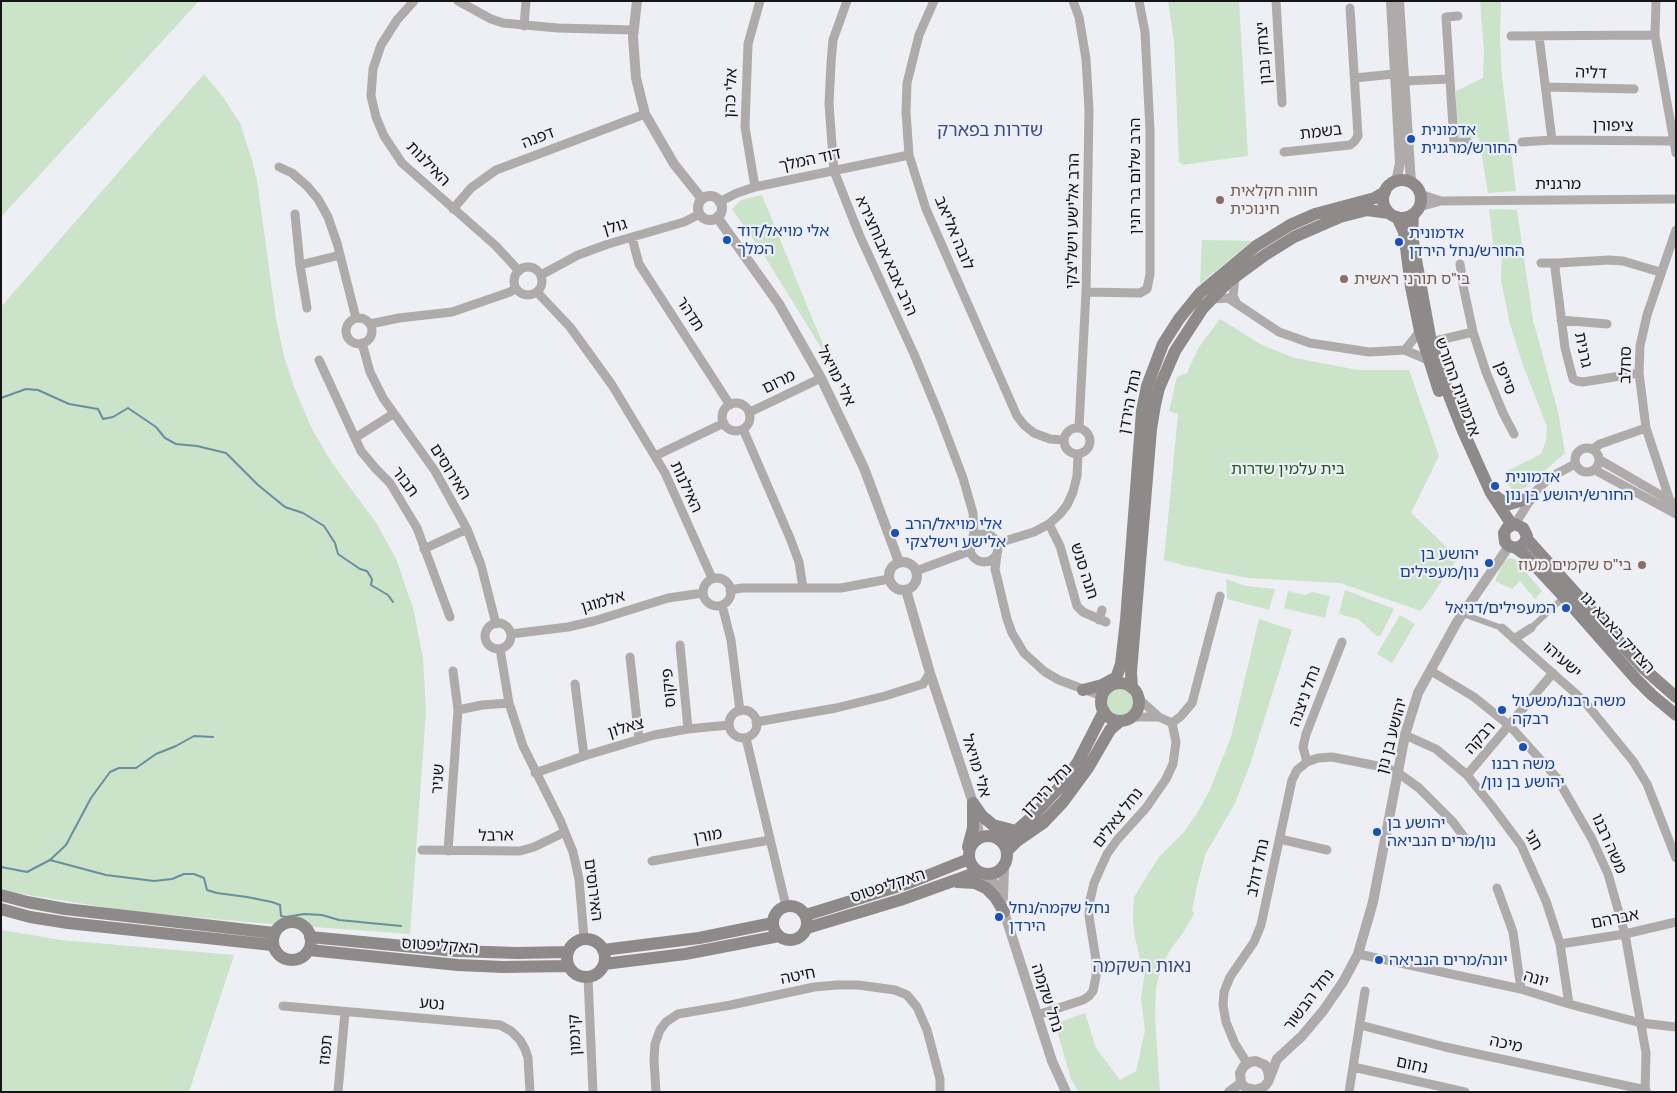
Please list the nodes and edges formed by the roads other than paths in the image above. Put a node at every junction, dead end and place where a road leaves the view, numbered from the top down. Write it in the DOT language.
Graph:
graph roads {
  1 [pos="414,1"];
  2 [pos="458,1"];
  3 [pos="526,1"];
  4 [pos="638,1"];
  5 [pos="760,1"];
  6 [pos="847,1"];
  7 [pos="934,1"];
  8 [pos="1073,1"];
  9 [pos="1080,1"];
  10 [pos="1139,1"];
  11 [pos="1276,1"];
  12 [pos="1390,1"];
  13 [pos="1399,1"];
  14 [pos="1656,1"];
  15 [pos="1350,8"];
  16 [pos="1458,16"];
  17 [pos="1078,17"];
  18 [pos="524,26"];
  19 [pos="634,30"];
  20 [pos="1656,34"];
  21 [pos="1511,36"];
  22 [pos="1539,36"];
  23 [pos="1394,74"];
  24 [pos="1355,78"];
  25 [pos="1450,79"];
  26 [pos="1405,81"];
  27 [pos="1546,87"];
  28 [pos="1634,90"];
  29 [pos="1282,103"];
  30 [pos="645,114"];
  31 [pos="1552,140"];
  32 [pos="1674,141"];
  33 [pos="1468,142"];
  34 [pos="1522,142"];
  35 [pos="1284,152"];
  36 [pos="1676,152"];
  37 [pos="909,155"];
  38 [pos="279,167"];
  39 [pos="834,171"];
  40 [pos="1396,182"];
  41 [pos="1411,183"];
  42 [pos="755,188"];
  43 [pos="1385,192"];
  44 [pos="1420,194"];
  45 [pos="1676,198"];
  46 [pos="702,199"];
  47 [pos="1441,201"];
  48 [pos="719,202"];
  49 [pos="453,208"];
  50 [pos="1416,211"];
  51 [pos="295,214"];
  52 [pos="700,214"];
  53 [pos="1393,215"];
  54 [pos="717,217"];
  55 [pos="1676,230"];
  56 [pos="632,238"];
  57 [pos="340,255"];
  58 [pos="1541,263"];
  59 [pos="1558,263"];
  60 [pos="1460,264"];
  61 [pos="300,265"];
  62 [pos="519,271"];
  63 [pos="1660,272"];
  64 [pos="541,275"];
  65 [pos="1235,277"];
  66 [pos="516,288"];
  67 [pos="537,292"];
  68 [pos="1086,292"];
  69 [pos="1212,299"];
  70 [pos="1238,304"];
  71 [pos="307,308"];
  72 [pos="356,318"];
  73 [pos="1561,320"];
  74 [pos="370,324"];
  75 [pos="1607,324"];
  76 [pos="1420,331"];
  77 [pos="1473,332"];
  78 [pos="1431,342"];
  79 [pos="362,343"];
  80 [pos="1405,350"];
  81 [pos="319,360"];
  82 [pos="1428,360"];
  83 [pos="1639,373"];
  84 [pos="821,378"];
  85 [pos="730,405"];
  86 [pos="750,412"];
  87 [pos="393,414"];
  88 [pos="724,423"];
  89 [pos="1079,427"];
  90 [pos="1646,428"];
  91 [pos="743,430"];
  92 [pos="1514,434"];
  93 [pos="355,438"];
  94 [pos="1064,440"];
  95 [pos="1593,449"];
  96 [pos="1078,454"];
  97 [pos="655,456"];
  98 [pos="1600,460"];
  99 [pos="1576,464"];
  100 [pos="1595,470"];
  101 [pos="1491,493"];
  102 [pos="1529,501"];
  103 [pos="1673,503"];
  104 [pos="973,513"];
  105 [pos="1676,514"];
  106 [pos="1049,524"];
  107 [pos="467,529"];
  108 [pos="1517,529"];
  109 [pos="995,540"];
  110 [pos="971,546"];
  111 [pos="1512,547"];
  112 [pos="424,549"];
  113 [pos="997,555"];
  114 [pos="977,561"];
  115 [pos="899,562"];
  116 [pos="916,571"];
  117 [pos="712,578"];
  118 [pos="889,580"];
  119 [pos="998,586"];
  120 [pos="803,588"];
  121 [pos="730,590"];
  122 [pos="906,590"];
  123 [pos="703,593"];
  124 [pos="1220,596"];
  125 [pos="1564,597"];
  126 [pos="722,605"];
  127 [pos="1102,610"];
  128 [pos="1463,614"];
  129 [pos="450,618"];
  130 [pos="496,624"];
  131 [pos="1502,628"];
  132 [pos="1531,628"];
  133 [pos="511,634"];
  134 [pos="1514,639"];
  135 [pos="1342,642"];
  136 [pos="680,645"];
  137 [pos="500,649"];
  138 [pos="630,658"];
  139 [pos="454,671"];
  140 [pos="1431,671"];
  141 [pos="930,672"];
  142 [pos="1553,673"];
  143 [pos="1116,680"];
  144 [pos="575,684"];
  145 [pos="923,684"];
  146 [pos="1132,688"];
  147 [pos="936,690"];
  148 [pos="1083,690"];
  149 [pos="1102,696"];
  150 [pos="1676,698"];
  151 [pos="1139,699"];
  152 [pos="509,703"];
  153 [pos="458,710"];
  154 [pos="740,711"];
  155 [pos="1103,713"];
  156 [pos="1676,714"];
  157 [pos="1159,716"];
  158 [pos="1126,719"];
  159 [pos="756,722"];
  160 [pos="1172,723"];
  161 [pos="729,726"];
  162 [pos="1510,726"];
  163 [pos="688,729"];
  164 [pos="1405,735"];
  165 [pos="746,738"];
  166 [pos="639,740"];
  167 [pos="584,756"];
  168 [pos="1307,762"];
  169 [pos="535,772"];
  170 [pos="1396,772"];
  171 [pos="1467,775"];
  172 [pos="973,803"];
  173 [pos="1016,831"];
  174 [pos="566,832"];
  175 [pos="980,838"];
  176 [pos="1280,839"];
  177 [pos="770,840"];
  178 [pos="1000,840"];
  179 [pos="1467,841"];
  180 [pos="422,850"];
  181 [pos="1327,850"];
  182 [pos="448,851"];
  183 [pos="1007,851"];
  184 [pos="1676,858"];
  185 [pos="969,859"];
  186 [pos="652,861"];
  187 [pos="954,865"];
  188 [pos="1004,867"];
  189 [pos="981,873"];
  190 [pos="949,883"];
  191 [pos="1497,888"];
  192 [pos="1,895"];
  193 [pos="786,906"];
  194 [pos="1,909"];
  195 [pos="1004,912"];
  196 [pos="806,915"];
  197 [pos="1676,922"];
  198 [pos="773,923"];
  199 [pos="807,928"];
  200 [pos="1625,934"];
  201 [pos="779,936"];
  202 [pos="584,938"];
  203 [pos="273,939"];
  204 [pos="309,943"];
  205 [pos="1560,944"];
  206 [pos="604,950"];
  207 [pos="568,952"];
  208 [pos="1358,954"];
  209 [pos="604,964"];
  210 [pos="568,966"];
  211 [pos="588,977"];
  212 [pos="1521,989"];
  213 [pos="1365,992"];
  214 [pos="1568,1004"];
  215 [pos="283,1006"];
  216 [pos="345,1012"];
  217 [pos="1037,1015"];
  218 [pos="1641,1023"];
  219 [pos="1360,1025"];
  220 [pos="1676,1026"];
  221 [pos="1277,1059"];
  222 [pos="1247,1063"];
  223 [pos="1262,1063"];
  224 [pos="1353,1067"];
  225 [pos="1242,1083"];
  226 [pos="1267,1085"];
  227 [pos="1443,1090"];
  228 [pos="1254,1091"];
  229 [pos="1646,1091"];
  230 [pos="338,1092"];
  231 [pos="530,1092"];
  232 [pos="593,1092"];
  233 [pos="656,1092"];
  234 [pos="940,1092"];
  235 [pos="1066,1092"];
  236 [pos="1229,1092"];
  237 [pos="1349,1092"];
  238 [pos="1465,1092"];
  1 -- 49 [label="street, האילנות"];
  2 -- 18 [label="street"];
  3 -- 18 [label="street"];
  4 -- 19 [label="street"];
  5 -- 42 [label="street, אלי כהן"];
  6 -- 39 [label="street, הרב אבא אבוחצירא"];
  7 -- 37 [label="street, לובה אליאב"];
  8 -- 17 [label="street, הרב אלישע וישליצקי"];
  9 -- 17 [label="street, הרב אלישע וישליצקי"];
  10 -- 68 [label="street, הרב שלום בר חנין"];
  11 -- 29 [label="street, יצחק נבון"];
  12 -- 23 [label="street"];
  13 -- 26 [label="street"];
  14 -- 20 [label="street"];
  15 -- 24 [label="street, בשמת"];
  16 -- 25 [label="street"];
  17 -- 68 [label="street, הרב אלישע וישליצקי"];
  18 -- 19 [label="street"];
  19 -- 30 [label="street"];
  20 -- 22 [label="street"];
  20 -- 32 [label="street"];
  21 -- 22 [label="street"];
  22 -- 27 [label="street"];
  23 -- 24 [label="street"];
  23 -- 40 [label="street"];
  24 -- 35 [label="street, בשמת"];
  25 -- 26 [label="street"];
  25 -- 33 [label="street"];
  26 -- 41 [label="street"];
  27 -- 28 [label="street, דליה"];
  27 -- 31 [label="street"];
  30 -- 46 [label="street"];
  30 -- 49 [label="street, דפנה"];
  31 -- 32 [label="street, ציפורן"];
  31 -- 34 [label="street, ציפורן"];
  32 -- 36 [label="street"];
  37 -- 39 [label="street, דוד המלך"];
  37 -- 94 [label="street, לובה אליאב"];
  38 -- 57 [label="street"];
  39 -- 42 [label="street, דוד המלך"];
  39 -- 104 [label="street, הרב אבא אבוחצירא"];
  40 -- 41 [label="main road"];
  40 -- 43 [label="main road"];
  41 -- 44 [label="main road"];
  42 -- 48 [label="street, דוד המלך"];
  43 -- 53 [label="main road"];
  43 -- 143 [label="main road, נחל הירדן"];
  44 -- 47 [label="street, מרגנית"];
  44 -- 50 [label="main road"];
  45 -- 47 [label="street, מרגנית"];
  46 -- 48 [label="street"];
  46 -- 52 [label="street"];
  47 -- 50 [label="street, מרגנית"];
  48 -- 54 [label="street"];
  49 -- 62 [label="street, האילנות"];
  50 -- 53 [label="main road"];
  50 -- 78 [label="main road, אדמונית החורש"];
  51 -- 61 [label="street"];
  52 -- 54 [label="street"];
  52 -- 56 [label="street, גולן"];
  53 -- 65 [label="main road, נחל הירדן"];
  53 -- 76 [label="main road, אדמונית החורש"];
  54 -- 84 [label="street, אלי מויאל"];
  55 -- 63 [label="street, סחלב"];
  56 -- 64 [label="street, גולן"];
  56 -- 85 [label="street, תדהר"];
  57 -- 61 [label="street"];
  57 -- 72 [label="street"];
  58 -- 59 [label="street"];
  59 -- 63 [label="street"];
  59 -- 73 [label="street, גרנית"];
  60 -- 77 [label="street, סייפן"];
  61 -- 71 [label="street"];
  62 -- 64 [label="street"];
  62 -- 66 [label="street"];
  63 -- 83 [label="street, סחלב"];
  64 -- 67 [label="street"];
  65 -- 69 [label="main road, נחל הירדן"];
  65 -- 70 [label="street"];
  66 -- 67 [label="street"];
  66 -- 74 [label="street"];
  67 -- 97 [label="street, האילנות"];
  68 -- 89 [label="street, הרב אלישע וישליצקי"];
  69 -- 70 [label="street"];
  69 -- 146 [label="main road, נחל הירדן"];
  70 -- 80 [label="street"];
  72 -- 74 [label="street"];
  72 -- 79 [label="street"];
  73 -- 75 [label="street"];
  73 -- 83 [label="street, גרנית"];
  74 -- 79 [label="street"];
  76 -- 80 [label="street"];
  76 -- 82 [label="main road, אדמונית החורש"];
  77 -- 78 [label="street"];
  77 -- 92 [label="street, סייפן"];
  78 -- 101 [label="main road, אדמונית החורש"];
  79 -- 87 [label="street, האירוסים"];
  80 -- 82 [label="street"];
  81 -- 93 [label="street, תבור"];
  82 -- 108 [label="main road, אדמונית החורש"];
  83 -- 90 [label="street, סחלב"];
  84 -- 86 [label="street, מרום"];
  84 -- 115 [label="street, אלי מויאל"];
  85 -- 86 [label="street"];
  85 -- 88 [label="street"];
  86 -- 91 [label="street"];
  87 -- 93 [label="street"];
  87 -- 107 [label="street, האירוסים"];
  88 -- 91 [label="street"];
  88 -- 97 [label="street"];
  89 -- 94 [label="street"];
  89 -- 96 [label="street"];
  90 -- 95 [label="street"];
  90 -- 103 [label="street, סחלב"];
  91 -- 120 [label="street"];
  93 -- 112 [label="street, תבור"];
  94 -- 96 [label="street"];
  95 -- 98 [label="street"];
  95 -- 99 [label="street"];
  96 -- 106 [label="street"];
  97 -- 117 [label="street, האילנות"];
  98 -- 100 [label="street"];
  98 -- 103 [label="street"];
  99 -- 100 [label="street"];
  99 -- 102 [label="street"];
  100 -- 105 [label="street"];
  101 -- 102 [label="main road"];
  101 -- 108 [label="main road, אדמונית החורש"];
  102 -- 108 [label="street"];
  104 -- 109 [label="street, הרב אבא אבוחצירא"];
  104 -- 110 [label="street, הרב אבא אבוחצירא"];
  106 -- 109 [label="street"];
  106 -- 127 [label="street, חנה סנש"];
  107 -- 112 [label="street"];
  107 -- 130 [label="street, האירוסים"];
  108 -- 111 [label="main road"];
  108 -- 111 [label="main road"];
  108 -- 150 [label="main road, הצדיק באבא יגו"];
  109 -- 110 [label="street"];
  109 -- 113 [label="street"];
  110 -- 114 [label="street"];
  110 -- 116 [label="street"];
  111 -- 125 [label="main road, הצדיק באבא יגו"];
  111 -- 128 [label="street, יהושע בן נון"];
  112 -- 129 [label="street, תבור"];
  113 -- 114 [label="street"];
  113 -- 119 [label="street"];
  114 -- 119 [label="street"];
  115 -- 116 [label="street"];
  115 -- 118 [label="street"];
  116 -- 122 [label="street"];
  117 -- 121 [label="street"];
  117 -- 123 [label="street"];
  118 -- 120 [label="street"];
  118 -- 122 [label="street"];
  119 -- 148 [label="street"];
  120 -- 121 [label="street"];
  121 -- 126 [label="street"];
  122 -- 141 [label="street, אלי מויאל"];
  123 -- 126 [label="street"];
  123 -- 133 [label="street, אלמוגן"];
  124 -- 160 [label="street"];
  125 -- 132 [label="street"];
  125 -- 156 [label="main road, הצדיק באבא יגו"];
  126 -- 154 [label="street"];
  128 -- 131 [label="street, ישעיהו"];
  128 -- 140 [label="street, יהושע בן נון"];
  130 -- 133 [label="street"];
  130 -- 137 [label="street"];
  131 -- 134 [label="street, ישעיהו"];
  132 -- 134 [label="street"];
  133 -- 137 [label="street"];
  134 -- 142 [label="street, ישעיהו"];
  135 -- 168 [label="street, נחל ניצנה"];
  136 -- 163 [label="street, פיקוס"];
  137 -- 152 [label="street, האירוסים"];
  138 -- 166 [label="street"];
  139 -- 153 [label="street, שניר"];
  140 -- 162 [label="street, משה רבנו"];
  140 -- 164 [label="street, יהושע בן נון"];
  141 -- 145 [label="street"];
  141 -- 147 [label="street, אלי מויאל"];
  142 -- 162 [label="street, רבקה"];
  142 -- 184 [label="street, ישעיהו"];
  143 -- 146 [label="main road"];
  143 -- 148 [label="main road"];
  143 -- 149 [label="main road"];
  144 -- 167 [label="street"];
  145 -- 147 [label="street"];
  145 -- 159 [label="street"];
  146 -- 151 [label="main road"];
  147 -- 172 [label="street, אלי מויאל"];
  148 -- 149 [label="street"];
  148 -- 155 [label="main road"];
  149 -- 155 [label="main road"];
  151 -- 157 [label="street"];
  151 -- 158 [label="main road"];
  152 -- 153 [label="street"];
  152 -- 169 [label="street, האירוסים"];
  153 -- 182 [label="street, שניר"];
  154 -- 159 [label="street"];
  154 -- 161 [label="street"];
  155 -- 158 [label="main road"];
  155 -- 173 [label="main road, נחל הירדן"];
  157 -- 158 [label="street"];
  157 -- 160 [label="street"];
  158 -- 183 [label="main road, נחל הירדן"];
  159 -- 165 [label="street"];
  160 -- 217 [label="street, נחל צאלים"];
  161 -- 163 [label="street, צאלון"];
  161 -- 165 [label="street"];
  162 -- 171 [label="street, רבקה"];
  162 -- 200 [label="street, משה רבנו"];
  163 -- 166 [label="street, צאלון"];
  164 -- 170 [label="street, יהושע בן נון"];
  164 -- 171 [label="street, חגי"];
  165 -- 177 [label="street"];
  166 -- 167 [label="street, צאלון"];
  167 -- 169 [label="street, צאלון"];
  168 -- 170 [label="street"];
  168 -- 176 [label="street, נחל דולב"];
  169 -- 174 [label="street, האירוסים"];
  170 -- 179 [label="street"];
  170 -- 208 [label="street, יהושע בן נון"];
  171 -- 205 [label="street, חגי"];
  172 -- 173 [label="main road"];
  172 -- 175 [label="street, אלי מויאל"];
  172 -- 187 [label="main road"];
  173 -- 178 [label="main road, נחל הירדן"];
  174 -- 182 [label="street, ארבל"];
  174 -- 202 [label="street, האירוסים"];
  175 -- 178 [label="main road"];
  175 -- 185 [label="main road"];
  176 -- 181 [label="street"];
  176 -- 222 [label="street, נחל דולב"];
  177 -- 186 [label="street, מורן"];
  177 -- 193 [label="street"];
  178 -- 183 [label="main road"];
  180 -- 182 [label="street, ארבל"];
  183 -- 188 [label="main road"];
  185 -- 187 [label="main road, האקליפטוס"];
  185 -- 189 [label="main road"];
  187 -- 196 [label="main road, האקליפטוס"];
  188 -- 189 [label="main road"];
  188 -- 195 [label="street, נחל שקמה"];
  189 -- 190 [label="main road, האקליפטוס"];
  189 -- 195 [label="street, נחל שקמה"];
  190 -- 195 [label="main road"];
  190 -- 199 [label="main road, האקליפטוס"];
  191 -- 212 [label="street"];
  192 -- 203 [label="main road"];
  193 -- 196 [label="main road"];
  193 -- 198 [label="main road"];
  194 -- 203 [label="main road"];
  195 -- 217 [label="street, נחל שקמה"];
  196 -- 199 [label="main road"];
  197 -- 200 [label="street, אברהם"];
  198 -- 201 [label="main road"];
  198 -- 206 [label="main road"];
  199 -- 201 [label="main road"];
  200 -- 205 [label="street, אברהם"];
  200 -- 218 [label="street, משה רבנו"];
  201 -- 209 [label="main road"];
  202 -- 206 [label="main road"];
  202 -- 207 [label="main road"];
  203 -- 204 [label="main road"];
  203 -- 204 [label="main road"];
  204 -- 207 [label="main road, האקליפטוס"];
  204 -- 210 [label="main road, האקליפטוס"];
  205 -- 214 [label="street, חגי"];
  206 -- 209 [label="main road"];
  207 -- 210 [label="main road"];
  208 -- 212 [label="street, יונה"];
  208 -- 221 [label="street, נחל הבשור"];
  209 -- 211 [label="main road"];
  210 -- 211 [label="main road"];
  211 -- 232 [label="street, קינמון"];
  212 -- 214 [label="street, יונה"];
  213 -- 219 [label="street"];
  214 -- 218 [label="street, יונה"];
  215 -- 216 [label="street, נטע"];
  216 -- 230 [label="street, תפוז"];
  216 -- 231 [label="street, נטע"];
  217 -- 235 [label="street, נחל שקמה"];
  218 -- 220 [label="street, יונה"];
  218 -- 229 [label="street, משה רבנו"];
  219 -- 224 [label="street"];
  219 -- 229 [label="street, מיכה"];
  221 -- 223 [label="street, נחל הבשור"];
  221 -- 226 [label="street, נחל הבשור"];
  222 -- 223 [label="street"];
  222 -- 225 [label="street"];
  223 -- 226 [label="street"];
  224 -- 227 [label="street, נחום"];
  224 -- 237 [label="street"];
  225 -- 228 [label="street"];
  225 -- 236 [label="street"];
  226 -- 228 [label="street"];
  227 -- 238 [label="street, נחום"];
  233 -- 234 [label="street, חיטה"];
}
